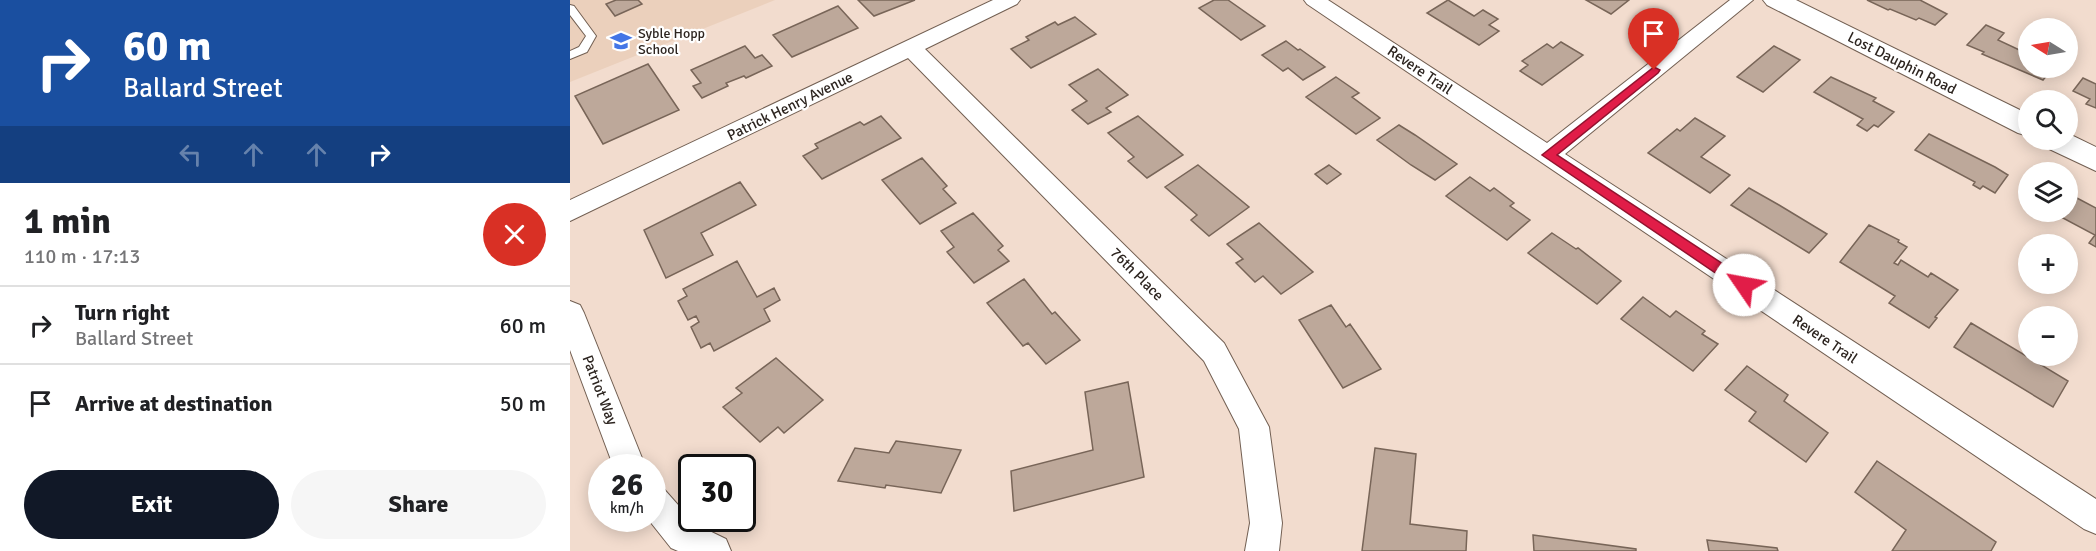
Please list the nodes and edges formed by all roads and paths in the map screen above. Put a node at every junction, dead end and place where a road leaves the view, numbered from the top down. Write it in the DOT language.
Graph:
graph roads {
  1 [pos="1010,0"];
  2 [pos="1314,0"];
  3 [pos="1743,0"];
  4 [pos="1776,0"];
  5 [pos="570,8"];
  6 [pos="911,48"];
  7 [pos="570,55"];
  8 [pos="2018,121"];
  9 [pos="2076,150"];
  10 [pos="1548,155"];
  11 [pos="2096,160"];
  12 [pos="570,211"];
  13 [pos="570,313"];
  14 [pos="625,454"];
  15 [pos="666,516"];
  16 [pos="2096,518"];
  17 [pos="714,551"];
  18 [pos="1262,551"];
  1 -- 6 [label="street, Patrick Henry Avenue"];
  2 -- 10 [label="street, Revere Trail"];
  3 -- 10 [label="street"];
  4 -- 8 [label="street, Lost Dauphin Road"];
  5 -- 7 [label="lane"];
  6 -- 12 [label="street, Patrick Henry Avenue"];
  6 -- 18 [label="street, 76th Place"];
  9 -- 11 [label="street"];
  10 -- 16 [label="street, Revere Trail"];
  13 -- 14 [label="street, Patriot Way"];
  15 -- 17 [label="street"];
}
